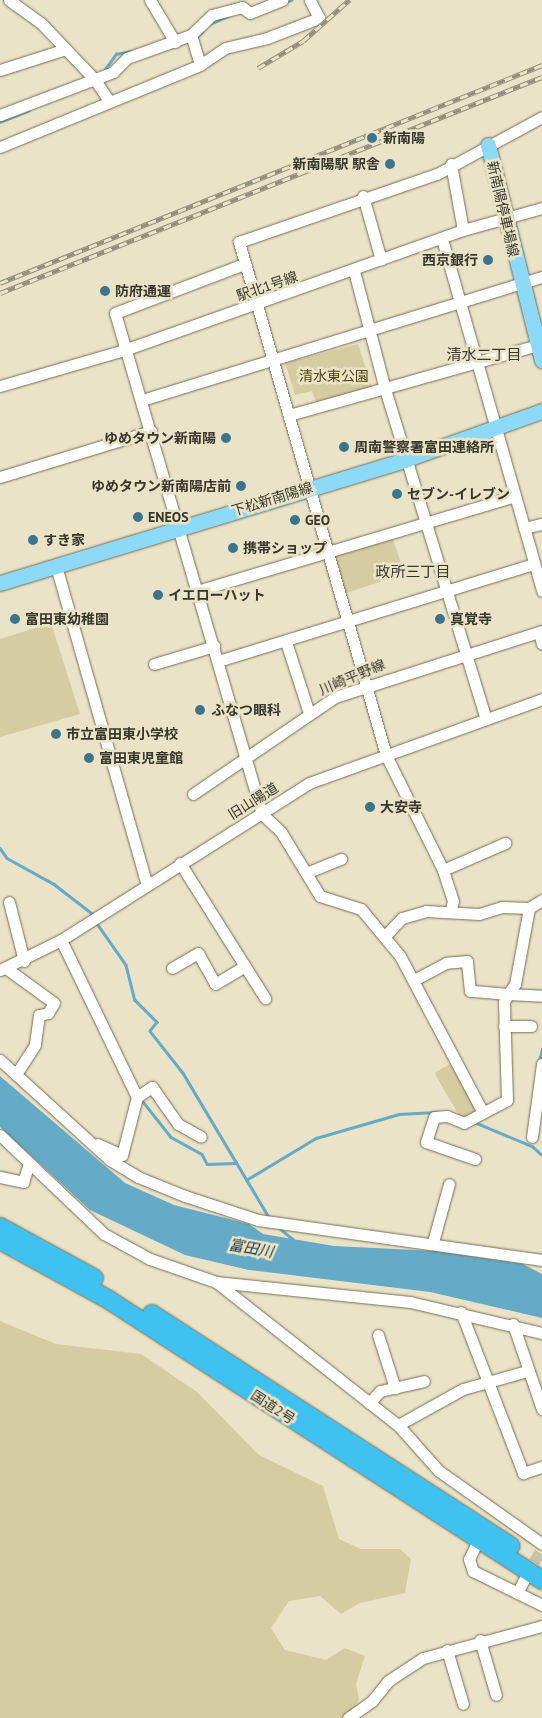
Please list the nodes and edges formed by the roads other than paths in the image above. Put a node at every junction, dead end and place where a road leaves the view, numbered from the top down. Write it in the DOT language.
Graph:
graph roads {
  1 [pos="9,0"];
  2 [pos="150,0"];
  3 [pos="282,0"];
  4 [pos="310,0"];
  5 [pos="243,3"];
  6 [pos="191,35"];
  7 [pos="175,42"];
  8 [pos="66,49"];
  9 [pos="200,65"];
  10 [pos="0,70"];
  11 [pos="95,80"];
  12 [pos="109,101"];
  13 [pos="1,112"];
  14 [pos="542,118"];
  15 [pos="488,145"];
  16 [pos="0,147"];
  17 [pos="451,164"];
  18 [pos="363,196"];
  19 [pos="542,208"];
  20 [pos="503,218"];
  21 [pos="464,230"];
  22 [pos="442,239"];
  23 [pos="381,260"];
  24 [pos="244,264"];
  25 [pos="354,271"];
  26 [pos="542,276"];
  27 [pos="521,282"];
  28 [pos="459,301"];
  29 [pos="256,306"];
  30 [pos="371,328"];
  31 [pos="538,328"];
  32 [pos="538,345"];
  33 [pos="126,349"];
  34 [pos="274,360"];
  35 [pos="542,360"];
  36 [pos="476,362"];
  37 [pos="0,386"];
  38 [pos="386,389"];
  39 [pos="142,400"];
  40 [pos="542,411"];
  41 [pos="289,415"];
  42 [pos="499,429"];
  43 [pos="151,431"];
  44 [pos="407,459"];
  45 [pos="0,477"];
  46 [pos="310,487"];
  47 [pos="515,496"];
  48 [pos="426,521"];
  49 [pos="542,524"];
  50 [pos="177,528"];
  51 [pos="524,528"];
  52 [pos="328,551"];
  53 [pos="533,564"];
  54 [pos="56,566"];
  55 [pos="0,582"];
  56 [pos="448,589"];
  57 [pos="198,591"];
  58 [pos="542,591"];
  59 [pos="348,617"];
  60 [pos="540,631"];
  61 [pos="286,642"];
  62 [pos="542,644"];
  63 [pos="214,646"];
  64 [pos="463,653"];
  65 [pos="218,661"];
  66 [pos="154,664"];
  67 [pos="367,685"];
  68 [pos="542,699"];
  69 [pos="309,713"];
  70 [pos="485,716"];
  71 [pos="386,755"];
  72 [pos="244,756"];
  73 [pos="193,794"];
  74 [pos="262,814"];
  75 [pos="505,843"];
  76 [pos="341,859"];
  77 [pos="180,863"];
  78 [pos="443,870"];
  79 [pos="306,873"];
  80 [pos="147,885"];
  81 [pos="542,900"];
  82 [pos="9,902"];
  83 [pos="529,908"];
  84 [pos="451,909"];
  85 [pos="385,936"];
  86 [pos="61,940"];
  87 [pos="24,961"];
  88 [pos="245,966"];
  89 [pos="172,968"];
  90 [pos="3,969"];
  91 [pos="414,980"];
  92 [pos="508,994"];
  93 [pos="542,996"];
  94 [pos="265,998"];
  95 [pos="504,1026"];
  96 [pos="532,1026"];
  97 [pos="0,1060"];
  98 [pos="542,1064"];
  99 [pos="16,1074"];
  100 [pos="137,1097"];
  101 [pos="482,1111"];
  102 [pos="0,1135"];
  103 [pos="200,1137"];
  104 [pos="532,1137"];
  105 [pos="94,1147"];
  106 [pos="475,1159"];
  107 [pos="29,1164"];
  108 [pos="0,1177"];
  109 [pos="449,1184"];
  110 [pos="0,1227"];
  111 [pos="0,1240"];
  112 [pos="433,1242"];
  113 [pos="542,1260"];
  114 [pos="216,1282"];
  115 [pos="461,1312"];
  116 [pos="513,1324"];
  117 [pos="542,1333"];
  118 [pos="378,1335"];
  119 [pos="527,1370"];
  120 [pos="424,1381"];
  121 [pos="485,1383"];
  122 [pos="394,1388"];
  123 [pos="369,1403"];
  124 [pos="542,1409"];
  125 [pos="398,1425"];
  126 [pos="542,1467"];
  127 [pos="478,1540"];
  128 [pos="542,1553"];
  129 [pos="524,1580"];
  130 [pos="542,1580"];
  131 [pos="517,1593"];
  132 [pos="542,1605"];
  133 [pos="542,1626"];
  134 [pos="480,1640"];
  135 [pos="447,1650"];
  136 [pos="496,1695"];
  137 [pos="462,1704"];
  138 [pos="348,1718"];
  1 -- 8 [label="street"];
  2 -- 7 [label="street"];
  3 -- 5 [label="street"];
  4 -- 9 [label="street"];
  5 -- 6 [label="street"];
  6 -- 7 [label="street"];
  6 -- 9 [label="street"];
  7 -- 11 [label="street"];
  8 -- 10 [label="street"];
  8 -- 11 [label="street"];
  9 -- 12 [label="street"];
  11 -- 12 [label="street"];
  11 -- 13 [label="street"];
  12 -- 16 [label="street"];
  14 -- 15 [label="street"];
  15 -- 17 [label="street"];
  15 -- 20 [label="main road, 新南陽停車場線"];
  17 -- 18 [label="street"];
  17 -- 21 [label="street"];
  18 -- 23 [label="street"];
  18 -- 24 [label="street"];
  19 -- 20 [label="street, 駅北1号線"];
  20 -- 21 [label="street, 駅北1号線"];
  20 -- 27 [label="main road, 新南陽停車場線"];
  21 -- 22 [label="street, 駅北1号線"];
  22 -- 23 [label="street, 駅北1号線"];
  22 -- 28 [label="street"];
  23 -- 25 [label="street, 駅北1号線"];
  24 -- 29 [label="street"];
  24 -- 33 [label="street"];
  25 -- 29 [label="street, 駅北1号線"];
  25 -- 30 [label="street"];
  26 -- 27 [label="street"];
  27 -- 28 [label="street"];
  27 -- 31 [label="main road, 新南陽停車場線"];
  28 -- 30 [label="street"];
  28 -- 36 [label="street"];
  29 -- 33 [label="street, 駅北1号線"];
  29 -- 34 [label="street"];
  30 -- 34 [label="street"];
  30 -- 38 [label="street"];
  31 -- 32 [label="main road, 新南陽停車場線"];
  32 -- 35 [label="main road, 新南陽停車場線"];
  32 -- 36 [label="street"];
  33 -- 37 [label="street, 駅北1号線"];
  33 -- 39 [label="street"];
  34 -- 39 [label="street"];
  34 -- 41 [label="street"];
  36 -- 38 [label="street"];
  36 -- 42 [label="street"];
  38 -- 41 [label="street"];
  38 -- 44 [label="street"];
  39 -- 43 [label="street"];
  40 -- 42 [label="main road, 下松新南陽線"];
  41 -- 46 [label="street"];
  42 -- 44 [label="main road, 下松新南陽線"];
  42 -- 47 [label="street"];
  43 -- 45 [label="street"];
  43 -- 50 [label="street"];
  44 -- 46 [label="main road, 下松新南陽線"];
  44 -- 48 [label="street"];
  46 -- 50 [label="main road, 下松新南陽線"];
  46 -- 52 [label="street"];
  47 -- 48 [label="street"];
  47 -- 51 [label="street"];
  48 -- 52 [label="street"];
  48 -- 56 [label="street"];
  49 -- 51 [label="street"];
  50 -- 54 [label="main road, 下松新南陽線"];
  50 -- 57 [label="street"];
  51 -- 53 [label="street"];
  52 -- 57 [label="street"];
  52 -- 59 [label="street"];
  53 -- 56 [label="street"];
  53 -- 58 [label="street"];
  54 -- 55 [label="main road, 下松新南陽線"];
  54 -- 80 [label="street"];
  56 -- 59 [label="street"];
  56 -- 64 [label="street"];
  57 -- 63 [label="street"];
  59 -- 61 [label="street"];
  59 -- 67 [label="street"];
  60 -- 62 [label="street"];
  60 -- 64 [label="street, 川崎平野線"];
  61 -- 65 [label="street"];
  61 -- 69 [label="street"];
  63 -- 65 [label="street"];
  63 -- 66 [label="street"];
  64 -- 67 [label="street, 川崎平野線"];
  64 -- 70 [label="street"];
  65 -- 72 [label="street"];
  67 -- 69 [label="street, 川崎平野線"];
  67 -- 71 [label="street"];
  68 -- 70 [label="street, 旧山陽道"];
  69 -- 72 [label="street, 川崎平野線"];
  70 -- 71 [label="street, 旧山陽道"];
  71 -- 74 [label="street, 旧山陽道"];
  71 -- 78 [label="street"];
  72 -- 73 [label="street, 川崎平野線"];
  72 -- 74 [label="street"];
  74 -- 77 [label="street, 旧山陽道"];
  74 -- 79 [label="street"];
  75 -- 78 [label="street"];
  76 -- 79 [label="street"];
  77 -- 80 [label="street, 旧山陽道"];
  77 -- 88 [label="street"];
  78 -- 84 [label="street"];
  79 -- 85 [label="street"];
  80 -- 86 [label="street, 旧山陽道"];
  81 -- 83 [label="street"];
  82 -- 87 [label="street"];
  83 -- 84 [label="street"];
  83 -- 92 [label="street"];
  84 -- 85 [label="street"];
  85 -- 91 [label="street"];
  86 -- 87 [label="street, 旧山陽道"];
  86 -- 100 [label="street"];
  87 -- 90 [label="street, 旧山陽道"];
  88 -- 89 [label="street"];
  88 -- 94 [label="street"];
  90 -- 99 [label="street"];
  91 -- 92 [label="street"];
  91 -- 101 [label="street"];
  92 -- 93 [label="street"];
  92 -- 95 [label="street"];
  95 -- 96 [label="street"];
  95 -- 101 [label="street"];
  97 -- 99 [label="street"];
  98 -- 104 [label="street"];
  99 -- 105 [label="street"];
  100 -- 103 [label="street"];
  100 -- 105 [label="street"];
  101 -- 106 [label="street"];
  102 -- 107 [label="street"];
  105 -- 112 [label="street"];
  107 -- 108 [label="street"];
  107 -- 114 [label="street"];
  109 -- 112 [label="street"];
  110 -- 128 [label="highway, 国道2号"];
  111 -- 127 [label="highway, 国道2号"];
  112 -- 113 [label="street"];
  114 -- 115 [label="street"];
  114 -- 123 [label="street"];
  115 -- 116 [label="street"];
  115 -- 121 [label="street"];
  116 -- 117 [label="street"];
  116 -- 119 [label="street"];
  118 -- 122 [label="street"];
  119 -- 121 [label="street"];
  119 -- 124 [label="street"];
  120 -- 122 [label="street"];
  121 -- 125 [label="street"];
  121 -- 126 [label="street"];
  122 -- 123 [label="street"];
  123 -- 125 [label="street"];
  125 -- 128 [label="street"];
  127 -- 130 [label="highway, 国道2号"];
  127 -- 131 [label="street"];
  129 -- 131 [label="street"];
  131 -- 132 [label="street"];
  133 -- 134 [label="street"];
  134 -- 135 [label="street"];
  134 -- 136 [label="street"];
  135 -- 137 [label="street"];
  135 -- 138 [label="street"];
}
